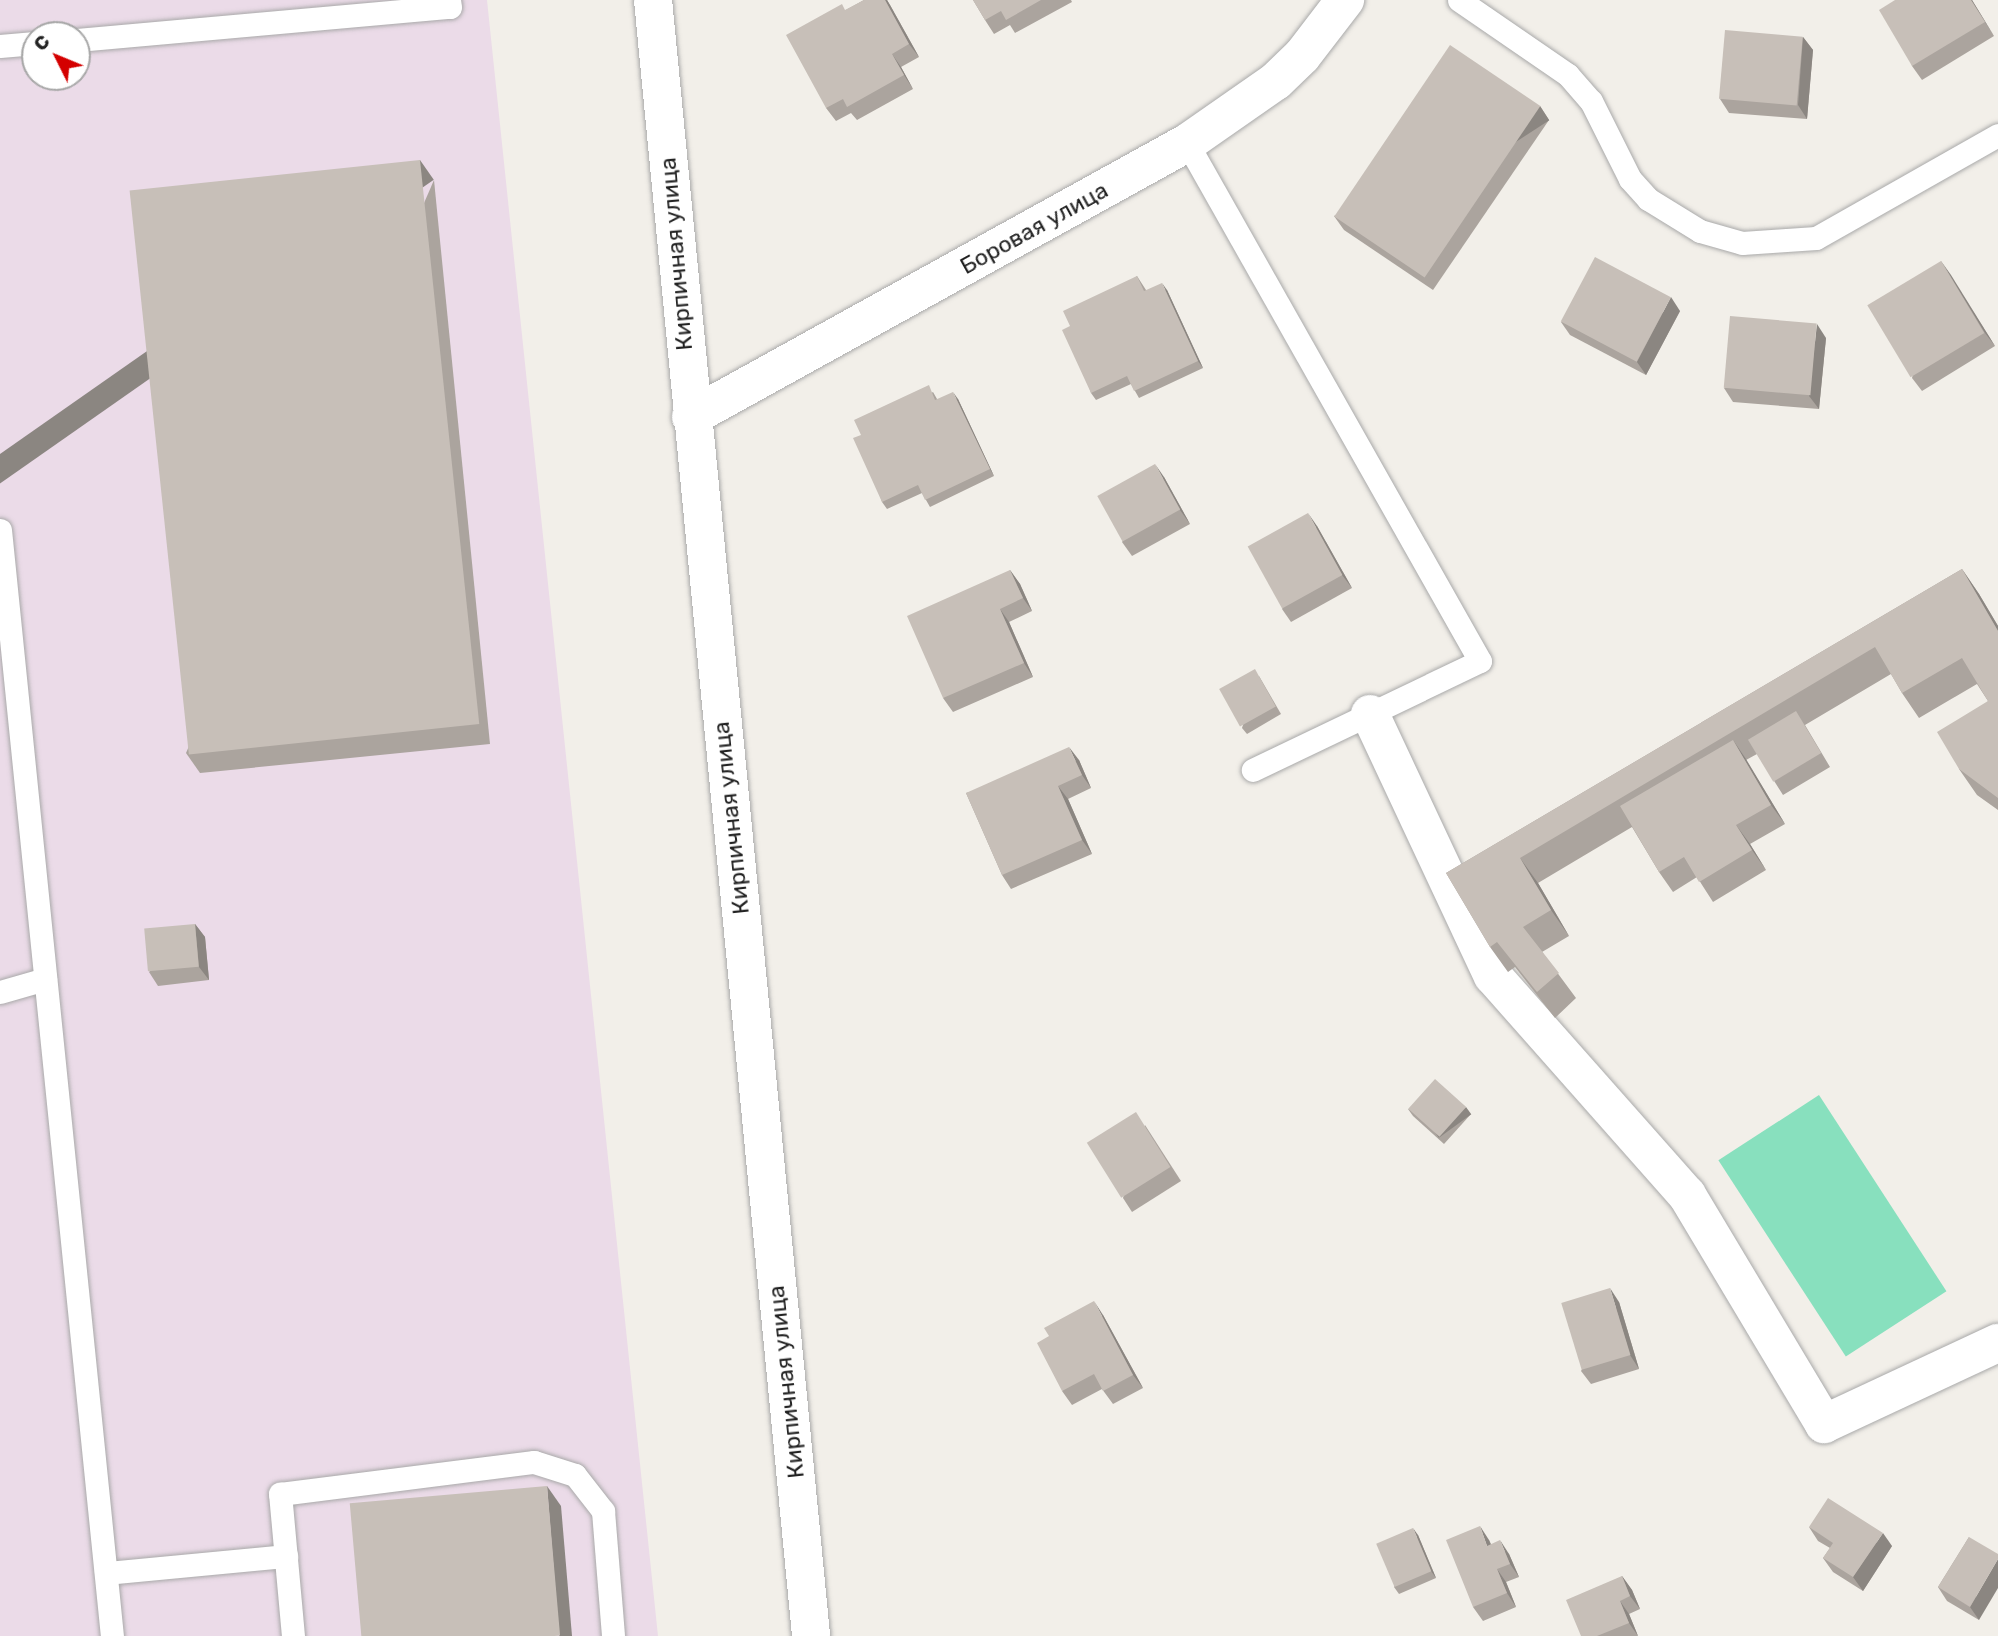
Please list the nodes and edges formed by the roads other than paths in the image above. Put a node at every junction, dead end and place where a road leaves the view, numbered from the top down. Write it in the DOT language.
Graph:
graph roads {
  1 [pos="449,0"];
  2 [pos="653,0"];
  3 [pos="1345,0"];
  4 [pos="1459,0"];
  5 [pos="91,39"];
  6 [pos="21,45"];
  7 [pos="0,47"];
  8 [pos="1998,135"];
  9 [pos="1187,144"];
  10 [pos="691,417"];
  11 [pos="0,530"];
  12 [pos="1370,714"];
  13 [pos="1253,770"];
  14 [pos="45,979"];
  15 [pos="0,992"];
  16 [pos="1998,1343"];
  17 [pos="286,1556"];
  18 [pos="106,1573"];
  19 [pos="112,1636"];
  20 [pos="293,1636"];
  21 [pos="614,1636"];
  22 [pos="811,1636"];
  1 -- 5 [label="lane"];
  2 -- 10 [label="street, Кирпичная улица"];
  3 -- 9 [label="street, Боровая улица"];
  4 -- 8 [label="lane"];
  6 -- 7 [label="lane"];
  9 -- 10 [label="street, Боровая улица"];
  9 -- 12 [label="lane"];
  10 -- 22 [label="street, Кирпичная улица"];
  11 -- 14 [label="lane"];
  12 -- 13 [label="lane"];
  12 -- 16 [label="street"];
  14 -- 15 [label="lane"];
  14 -- 18 [label="lane"];
  17 -- 18 [label="lane"];
  17 -- 20 [label="lane"];
  17 -- 21 [label="lane"];
  18 -- 19 [label="lane"];
}
